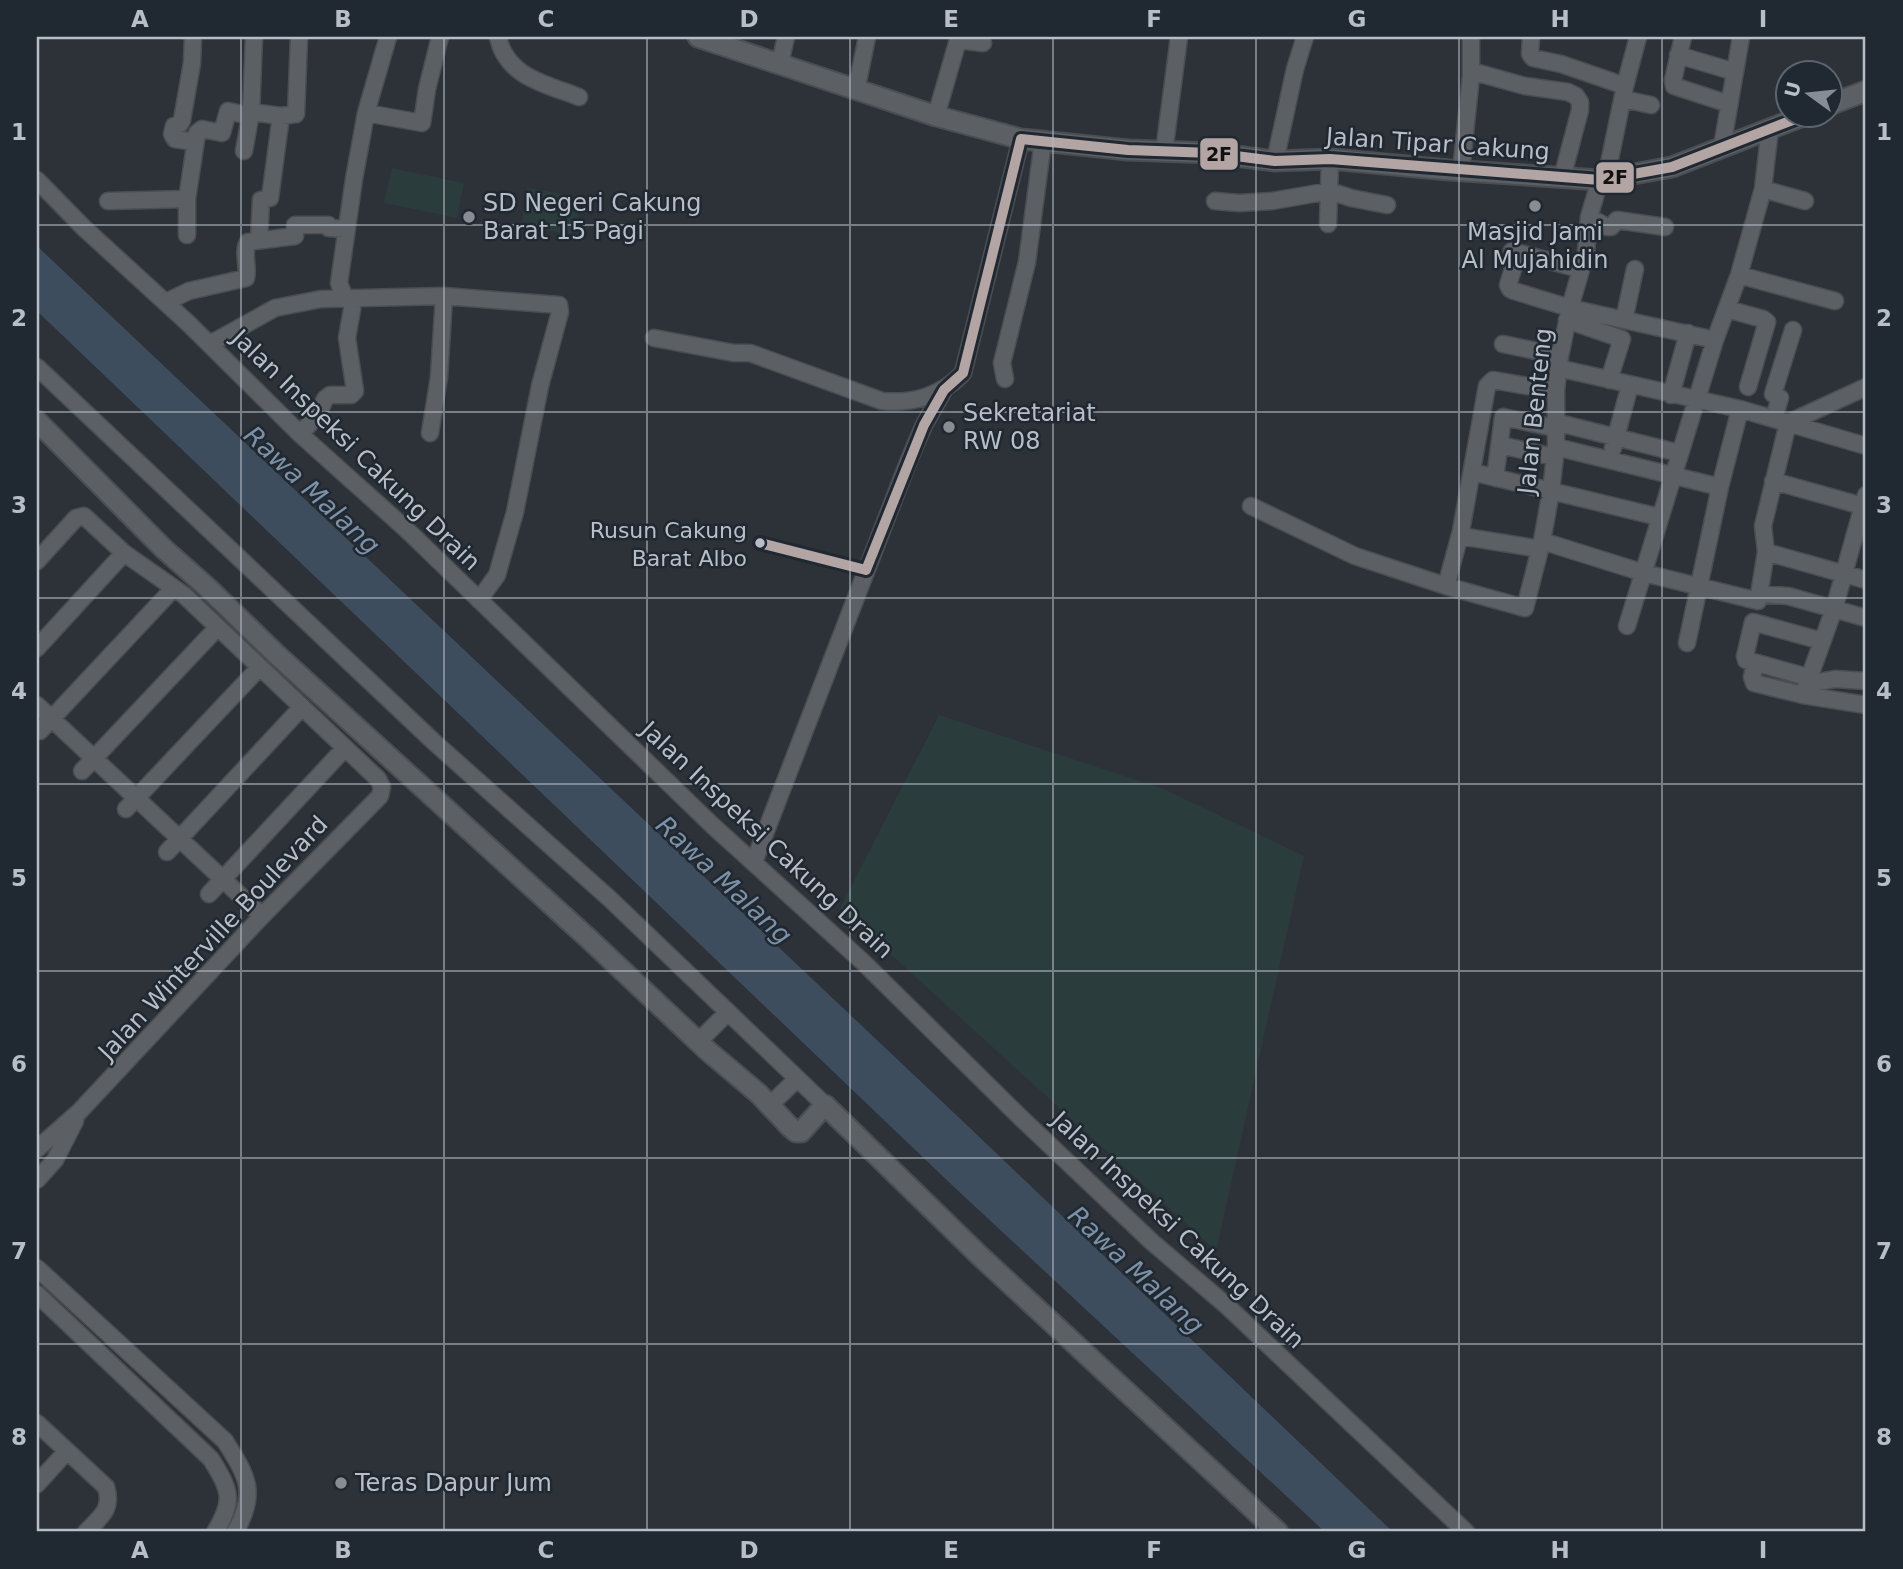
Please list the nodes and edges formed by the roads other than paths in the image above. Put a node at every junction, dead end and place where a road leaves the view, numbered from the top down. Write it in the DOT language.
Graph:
graph roads {
  1 [pos="193,37"];
  2 [pos="254,37"];
  3 [pos="299,37"];
  4 [pos="388,37"];
  5 [pos="440,37"];
  6 [pos="498,37"];
  7 [pos="698,37"];
  8 [pos="786,37"];
  9 [pos="867,37"];
  10 [pos="1178,37"];
  11 [pos="1305,37"];
  12 [pos="1471,37"];
  13 [pos="1531,37"];
  14 [pos="1683,37"];
  15 [pos="1741,37"];
  16 [pos="1632,38"];
  17 [pos="983,43"];
  18 [pos="1678,55"];
  19 [pos="780,63"];
  20 [pos="1471,71"];
  21 [pos="1735,72"];
  22 [pos="856,91"];
  23 [pos="1866,92"];
  24 [pos="1624,93"];
  25 [pos="579,97"];
  26 [pos="1843,100"];
  27 [pos="1729,104"];
  28 [pos="1651,105"];
  29 [pos="366,113"];
  30 [pos="251,114"];
  31 [pos="288,115"];
  32 [pos="936,116"];
  33 [pos="1773,127"];
  34 [pos="1770,128"];
  35 [pos="1021,139"];
  36 [pos="1043,141"];
  37 [pos="195,142"];
  38 [pos="1722,147"];
  39 [pos="244,151"];
  40 [pos="1164,152"];
  41 [pos="1330,159"];
  42 [pos="1275,161"];
  43 [pos="1461,171"];
  44 [pos="1562,178"];
  45 [pos="1603,179"];
  46 [pos="37,180"];
  47 [pos="1763,189"];
  48 [pos="1330,191"];
  49 [pos="187,199"];
  50 [pos="108,201"];
  51 [pos="1215,201"];
  52 [pos="1805,201"];
  53 [pos="1387,205"];
  54 [pos="1589,217"];
  55 [pos="1328,224"];
  56 [pos="1665,227"];
  57 [pos="347,229"];
  58 [pos="187,235"];
  59 [pos="259,240"];
  60 [pos="1580,268"];
  61 [pos="1635,269"];
  62 [pos="1739,275"];
  63 [pos="444,296"];
  64 [pos="350,298"];
  65 [pos="1835,301"];
  66 [pos="166,302"];
  67 [pos="1727,309"];
  68 [pos="1568,314"];
  69 [pos="1624,320"];
  70 [pos="1793,330"];
  71 [pos="1688,333"];
  72 [pos="654,338"];
  73 [pos="1715,340"];
  74 [pos="1503,344"];
  75 [pos="210,345"];
  76 [pos="1559,362"];
  77 [pos="37,367"];
  78 [pos="1006,379"];
  79 [pos="1609,380"];
  80 [pos="1630,385"];
  81 [pos="1748,387"];
  82 [pos="1866,387"];
  83 [pos="944,390"];
  84 [pos="1556,391"];
  85 [pos="1671,395"];
  86 [pos="1698,398"];
  87 [pos="1740,409"];
  88 [pos="37,421"];
  89 [pos="1781,421"];
  90 [pos="1555,425"];
  91 [pos="430,433"];
  92 [pos="300,434"];
  93 [pos="1616,437"];
  94 [pos="1500,445"];
  95 [pos="1866,446"];
  96 [pos="1555,452"];
  97 [pos="1679,453"];
  98 [pos="1609,460"];
  99 [pos="1472,472"];
  100 [pos="1672,476"];
  101 [pos="1495,478"];
  102 [pos="1773,481"];
  103 [pos="1720,487"];
  104 [pos="1551,491"];
  105 [pos="1865,503"];
  106 [pos="1251,506"];
  107 [pos="1659,517"];
  108 [pos="1460,536"];
  109 [pos="1541,545"];
  110 [pos="1766,552"];
  111 [pos="124,553"];
  112 [pos="37,561"];
  113 [pos="1644,573"];
  114 [pos="1844,574"];
  115 [pos="1866,580"];
  116 [pos="1446,586"];
  117 [pos="1699,588"];
  118 [pos="173,589"];
  119 [pos="1761,594"];
  120 [pos="479,600"];
  121 [pos="1834,609"];
  122 [pos="1866,618"];
  123 [pos="1627,626"];
  124 [pos="218,627"];
  125 [pos="1822,641"];
  126 [pos="1687,643"];
  127 [pos="37,648"];
  128 [pos="260,667"];
  129 [pos="1866,681"];
  130 [pos="1807,686"];
  131 [pos="37,705"];
  132 [pos="1866,705"];
  133 [pos="302,707"];
  134 [pos="46,725"];
  135 [pos="345,748"];
  136 [pos="94,759"];
  137 [pos="82,771"];
  138 [pos="131,804"];
  139 [pos="179,839"];
  140 [pos="167,852"];
  141 [pos="754,862"];
  142 [pos="222,880"];
  143 [pos="209,894"];
  144 [pos="262,916"];
  145 [pos="728,1012"];
  146 [pos="699,1041"];
  147 [pos="797,1079"];
  148 [pos="769,1105"];
  149 [pos="825,1105"];
  150 [pos="79,1112"];
  151 [pos="37,1149"];
  152 [pos="37,1180"];
  153 [pos="37,1268"];
  154 [pos="37,1294"];
  155 [pos="37,1423"];
  156 [pos="67,1451"];
  157 [pos="37,1485"];
  158 [pos="86,1532"];
  159 [pos="215,1532"];
  160 [pos="235,1532"];
  161 [pos="1278,1532"];
  162 [pos="1466,1532"];
  1 -- 37 [label="street"];
  2 -- 30 [label="street"];
  3 -- 31 [label="street"];
  4 -- 29 [label="street"];
  5 -- 29 [label="street"];
  6 -- 25 [label="street"];
  7 -- 19 [label="street, Jalan Tipar Cakung"];
  8 -- 19 [label="street"];
  9 -- 22 [label="street"];
  10 -- 40 [label="street"];
  11 -- 42 [label="street"];
  12 -- 20 [label="street"];
  13 -- 24 [label="street"];
  14 -- 18 [label="street"];
  15 -- 21 [label="street"];
  16 -- 24 [label="street, Jalan Benteng"];
  17 -- 32 [label="street"];
  18 -- 21 [label="street"];
  18 -- 27 [label="street"];
  19 -- 22 [label="street, Jalan Tipar Cakung"];
  20 -- 43 [label="street"];
  20 -- 44 [label="street"];
  21 -- 27 [label="street"];
  22 -- 32 [label="street, Jalan Tipar Cakung"];
  23 -- 26 [label="street"];
  24 -- 28 [label="street"];
  24 -- 45 [label="street, Jalan Benteng"];
  27 -- 38 [label="street"];
  29 -- 57 [label="street"];
  30 -- 31 [label="street"];
  30 -- 37 [label="street"];
  30 -- 39 [label="street"];
  31 -- 59 [label="street"];
  32 -- 35 [label="street, Jalan Tipar Cakung"];
  33 -- 34 [label="street, Jalan Tipar Cakung"];
  34 -- 38 [label="street, Jalan Tipar Cakung"];
  34 -- 47 [label="street"];
  35 -- 36 [label="street, Jalan Tipar Cakung"];
  35 -- 83 [label="street"];
  36 -- 40 [label="street, Jalan Tipar Cakung"];
  36 -- 78 [label="street"];
  37 -- 49 [label="street"];
  38 -- 45 [label="street, Jalan Tipar Cakung"];
  40 -- 42 [label="street, Jalan Tipar Cakung"];
  41 -- 42 [label="street, Jalan Tipar Cakung"];
  41 -- 43 [label="street, Jalan Tipar Cakung"];
  41 -- 48 [label="street"];
  43 -- 44 [label="street, Jalan Tipar Cakung"];
  44 -- 45 [label="street, Jalan Tipar Cakung"];
  45 -- 54 [label="street, Jalan Benteng"];
  46 -- 66 [label="street, Jalan Inspeksi Cakung Drain"];
  47 -- 52 [label="street"];
  47 -- 62 [label="street"];
  48 -- 51 [label="street"];
  48 -- 53 [label="street"];
  48 -- 55 [label="street"];
  49 -- 50 [label="street"];
  49 -- 58 [label="street"];
  54 -- 56 [label="street"];
  54 -- 60 [label="street, Jalan Benteng"];
  57 -- 59 [label="street"];
  57 -- 64 [label="street"];
  59 -- 66 [label="street"];
  60 -- 68 [label="street, Jalan Benteng"];
  60 -- 68 [label="street"];
  61 -- 69 [label="street"];
  62 -- 65 [label="street"];
  62 -- 67 [label="street"];
  63 -- 64 [label="street"];
  63 -- 91 [label="street"];
  63 -- 120 [label="street"];
  64 -- 75 [label="street"];
  64 -- 92 [label="street"];
  66 -- 75 [label="street, Jalan Inspeksi Cakung Drain"];
  67 -- 73 [label="street"];
  67 -- 81 [label="street"];
  68 -- 69 [label="street"];
  68 -- 76 [label="street, Jalan Benteng"];
  68 -- 79 [label="street"];
  69 -- 71 [label="street"];
  70 -- 89 [label="street"];
  71 -- 73 [label="street"];
  71 -- 85 [label="street"];
  72 -- 83 [label="street"];
  73 -- 86 [label="street"];
  74 -- 76 [label="street"];
  75 -- 92 [label="street, Jalan Inspeksi Cakung Drain"];
  76 -- 79 [label="street"];
  76 -- 84 [label="street, Jalan Benteng"];
  77 -- 145 [label="street"];
  79 -- 80 [label="street"];
  80 -- 85 [label="street"];
  80 -- 93 [label="street"];
  82 -- 89 [label="street"];
  83 -- 141 [label="street"];
  84 -- 90 [label="street, Jalan Benteng"];
  84 -- 99 [label="street"];
  85 -- 86 [label="street"];
  86 -- 87 [label="street"];
  86 -- 97 [label="street"];
  87 -- 89 [label="street"];
  87 -- 103 [label="street"];
  88 -- 146 [label="street"];
  89 -- 95 [label="street"];
  89 -- 102 [label="street"];
  90 -- 93 [label="street"];
  90 -- 94 [label="street"];
  90 -- 96 [label="street, Jalan Benteng"];
  92 -- 120 [label="street, Jalan Inspeksi Cakung Drain"];
  93 -- 97 [label="street"];
  93 -- 98 [label="street"];
  94 -- 96 [label="street"];
  94 -- 101 [label="street"];
  96 -- 98 [label="street"];
  96 -- 104 [label="street, Jalan Benteng"];
  97 -- 100 [label="street"];
  98 -- 100 [label="street"];
  99 -- 101 [label="street"];
  99 -- 108 [label="street"];
  100 -- 103 [label="street"];
  100 -- 107 [label="street"];
  101 -- 104 [label="street"];
  102 -- 105 [label="street"];
  102 -- 110 [label="street"];
  103 -- 117 [label="street"];
  104 -- 107 [label="street"];
  104 -- 109 [label="street, Jalan Benteng"];
  105 -- 114 [label="street"];
  106 -- 116 [label="street"];
  107 -- 113 [label="street"];
  108 -- 109 [label="street"];
  108 -- 116 [label="street"];
  109 -- 113 [label="street"];
  109 -- 116 [label="street, Jalan Benteng"];
  110 -- 114 [label="street"];
  110 -- 119 [label="street"];
  111 -- 112 [label="street"];
  111 -- 118 [label="street"];
  111 -- 127 [label="street"];
  113 -- 117 [label="street"];
  113 -- 123 [label="street"];
  114 -- 115 [label="street"];
  114 -- 121 [label="street"];
  117 -- 119 [label="street"];
  117 -- 126 [label="street"];
  118 -- 124 [label="street"];
  118 -- 134 [label="street"];
  119 -- 121 [label="street"];
  120 -- 141 [label="street, Jalan Inspeksi Cakung Drain"];
  121 -- 122 [label="street"];
  121 -- 125 [label="street"];
  124 -- 128 [label="street"];
  124 -- 136 [label="street"];
  125 -- 130 [label="street"];
  125 -- 130 [label="street"];
  128 -- 133 [label="street"];
  128 -- 138 [label="street"];
  129 -- 130 [label="street"];
  130 -- 132 [label="street"];
  131 -- 134 [label="street"];
  133 -- 135 [label="street"];
  133 -- 139 [label="street"];
  134 -- 136 [label="street"];
  135 -- 142 [label="street"];
  135 -- 144 [label="street, Jalan Winterville Boulevard"];
  136 -- 137 [label="street"];
  136 -- 138 [label="street"];
  138 -- 139 [label="street"];
  139 -- 140 [label="street"];
  139 -- 142 [label="street"];
  141 -- 162 [label="street, Jalan Inspeksi Cakung Drain"];
  142 -- 143 [label="street"];
  142 -- 144 [label="street"];
  144 -- 150 [label="street, Jalan Winterville Boulevard"];
  145 -- 146 [label="street"];
  145 -- 147 [label="street"];
  146 -- 148 [label="street"];
  147 -- 148 [label="street"];
  147 -- 149 [label="street"];
  148 -- 149 [label="street"];
  149 -- 161 [label="street"];
  150 -- 151 [label="street"];
  150 -- 152 [label="street"];
  153 -- 160 [label="street"];
  154 -- 159 [label="street"];
  155 -- 156 [label="street"];
  156 -- 157 [label="street"];
  156 -- 158 [label="street"];
}
